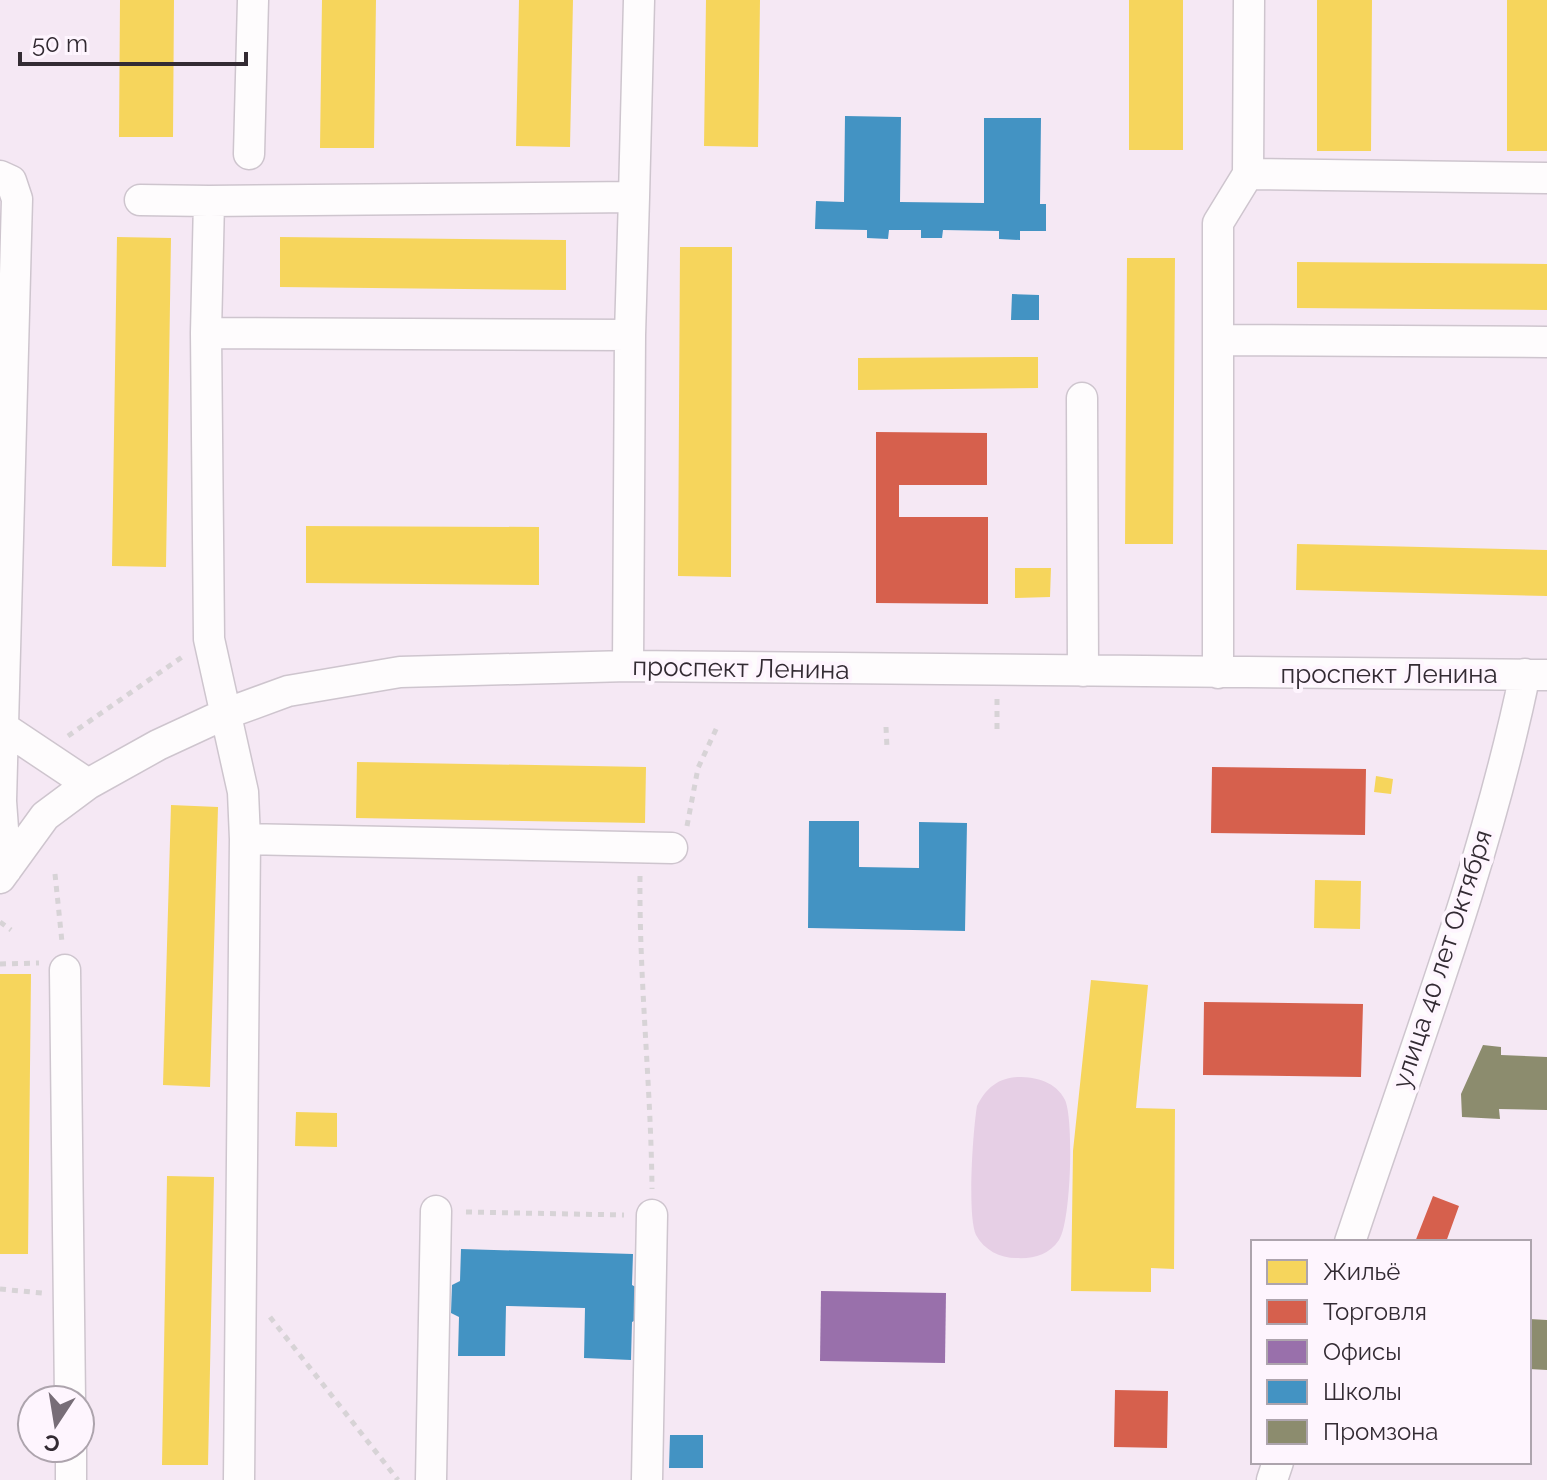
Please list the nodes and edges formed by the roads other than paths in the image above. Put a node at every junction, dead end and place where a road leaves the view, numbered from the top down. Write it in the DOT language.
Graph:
graph roads {
  1 [pos="253,0"];
  2 [pos="639,0"];
  3 [pos="1249,0"];
  4 [pos="249,154"];
  5 [pos="1248,174"];
  6 [pos="0,176"];
  7 [pos="1547,178"];
  8 [pos="634,197"];
  9 [pos="140,200"];
  10 [pos="209,201"];
  11 [pos="206,333"];
  12 [pos="630,335"];
  13 [pos="1218,340"];
  14 [pos="1547,342"];
  15 [pos="1082,398"];
  16 [pos="628,666"];
  17 [pos="1083,671"];
  18 [pos="1218,673"];
  19 [pos="1536,674"];
  20 [pos="225,714"];
  21 [pos="4,728"];
  22 [pos="88,784"];
  23 [pos="245,839"];
  24 [pos="672,848"];
  25 [pos="3,874"];
  26 [pos="64,959"];
  27 [pos="436,1211"];
  28 [pos="652,1215"];
  29 [pos="1351,1240"];
  30 [pos="70,1384"];
  31 [pos="239,1480"];
  32 [pos="431,1480"];
  33 [pos="647,1480"];
  1 -- 4 [label="street"];
  2 -- 8 [label="street"];
  3 -- 5 [label="street"];
  5 -- 7 [label="street"];
  5 -- 13 [label="street"];
  6 -- 21 [label="street"];
  8 -- 10 [label="street"];
  8 -- 12 [label="street"];
  9 -- 10 [label="street"];
  10 -- 11 [label="street"];
  11 -- 12 [label="street"];
  11 -- 20 [label="street"];
  12 -- 16 [label="street"];
  13 -- 14 [label="street"];
  13 -- 18 [label="street"];
  15 -- 17 [label="street"];
  16 -- 17 [label="street, проспект Ленина"];
  16 -- 20 [label="street, проспект Ленина"];
  17 -- 18 [label="street, проспект Ленина"];
  18 -- 19 [label="street, проспект Ленина"];
  19 -- 29 [label="street, улица 40 лет Октября"];
  20 -- 22 [label="street, проспект Ленина"];
  20 -- 23 [label="street"];
  21 -- 22 [label="street"];
  21 -- 25 [label="street"];
  22 -- 25 [label="street, проспект Ленина"];
  23 -- 24 [label="street"];
  23 -- 31 [label="street"];
  26 -- 30 [label="street"];
  27 -- 32 [label="street"];
  28 -- 33 [label="street"];
}
